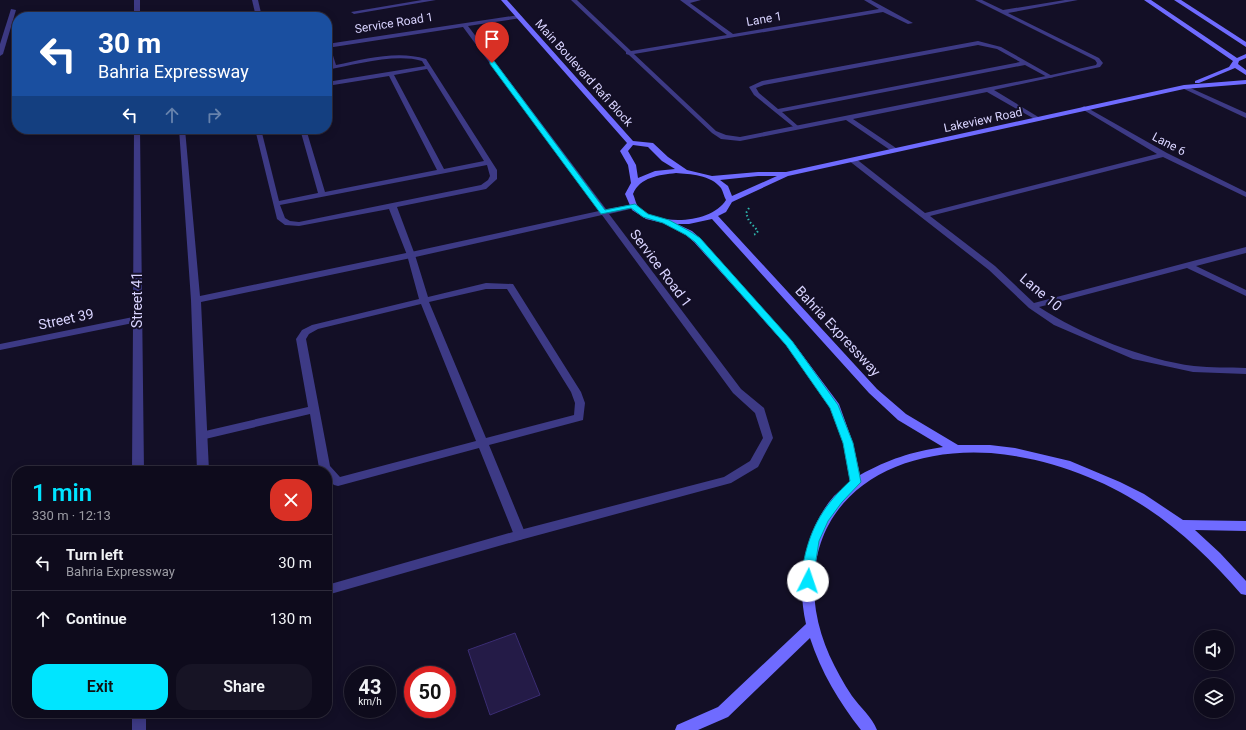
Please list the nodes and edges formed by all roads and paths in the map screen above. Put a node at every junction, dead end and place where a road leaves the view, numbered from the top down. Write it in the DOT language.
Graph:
graph roads {
  1 [pos="137,0"];
  2 [pos="255,0"];
  3 [pos="433,0"];
  4 [pos="504,0"];
  5 [pos="574,0"];
  6 [pos="698,0"];
  7 [pos="867,0"];
  8 [pos="978,0"];
  9 [pos="1075,0"];
  10 [pos="1147,0"];
  11 [pos="1178,0"];
  12 [pos="684,1"];
  13 [pos="884,10"];
  14 [pos="137,12"];
  15 [pos="258,12"];
  16 [pos="354,12"];
  17 [pos="1001,12"];
  18 [pos="12,13"];
  19 [pos="519,17"];
  20 [pos="910,23"];
  21 [pos="464,25"];
  22 [pos="732,36"];
  23 [pos="332,45"];
  24 [pos="1246,45"];
  25 [pos="628,53"];
  26 [pos="0,54"];
  27 [pos="1246,56"];
  28 [pos="1236,62"];
  29 [pos="1026,63"];
  30 [pos="429,67"];
  31 [pos="332,68"];
  32 [pos="1246,73"];
  33 [pos="391,74"];
  34 [pos="1051,77"];
  35 [pos="1246,82"];
  36 [pos="332,83"];
  37 [pos="1184,87"];
  38 [pos="987,89"];
  39 [pos="1084,108"];
  40 [pos="777,111"];
  41 [pos="1246,116"];
  42 [pos="846,117"];
  43 [pos="1038,119"];
  44 [pos="796,127"];
  45 [pos="137,134"];
  46 [pos="182,134"];
  47 [pos="259,134"];
  48 [pos="304,134"];
  49 [pos="631,143"];
  50 [pos="893,150"];
  51 [pos="1164,154"];
  52 [pos="852,160"];
  53 [pos="489,162"];
  54 [pos="441,171"];
  55 [pos="685,172"];
  56 [pos="786,174"];
  57 [pos="711,178"];
  58 [pos="635,183"];
  59 [pos="322,195"];
  60 [pos="1246,195"];
  61 [pos="729,201"];
  62 [pos="276,204"];
  63 [pos="392,206"];
  64 [pos="632,206"];
  65 [pos="603,213"];
  66 [pos="926,215"];
  67 [pos="714,216"];
  68 [pos="666,222"];
  69 [pos="1246,250"];
  70 [pos="411,255"];
  71 [pos="1188,265"];
  72 [pos="1246,293"];
  73 [pos="196,300"];
  74 [pos="424,301"];
  75 [pos="1032,306"];
  76 [pos="138,319"];
  77 [pos="0,347"];
  78 [pos="1246,371"];
  79 [pos="314,409"];
  80 [pos="201,436"];
  81 [pos="483,443"];
  82 [pos="955,449"];
  83 [pos="138,466"];
  84 [pos="203,466"];
  85 [pos="325,466"];
  86 [pos="332,476"];
  87 [pos="856,482"];
  88 [pos="1182,525"];
  89 [pos="1246,526"];
  90 [pos="520,535"];
  91 [pos="332,589"];
  92 [pos="1246,590"];
  93 [pos="813,626"];
  94 [pos="139,718"];
  95 [pos="139,730"];
  96 [pos="682,730"];
  97 [pos="870,730"];
  1 -- 14 [label="street"];
  2 -- 15 [label="street"];
  3 -- 16 [label="street"];
  4 -- 19 [label="main road, Main Boulevard Rafi Block"];
  5 -- 25 [label="street"];
  6 -- 12 [label="street"];
  7 -- 13 [label="street"];
  8 -- 17 [label="street"];
  9 -- 17 [label="street"];
  10 -- 28 [label="main road"];
  11 -- 24 [label="main road"];
  12 -- 22 [label="street"];
  13 -- 20 [label="street"];
  13 -- 22 [label="street, Lane 1"];
  17 -- 34 [label="street"];
  18 -- 26 [label="street"];
  19 -- 21 [label="street, Service Road 1"];
  19 -- 49 [label="main road, Main Boulevard Rafi Block"];
  21 -- 23 [label="street, Service Road 1"];
  21 -- 65 [label="street, Service Road 1"];
  22 -- 25 [label="street, Lane 1"];
  25 -- 44 [label="street"];
  27 -- 28 [label="main road"];
  28 -- 32 [label="main road"];
  28 -- 37 [label="main road"];
  29 -- 34 [label="street"];
  29 -- 40 [label="street"];
  29 -- 40 [label="street"];
  30 -- 31 [label="street"];
  30 -- 33 [label="street"];
  30 -- 53 [label="street"];
  33 -- 36 [label="street"];
  33 -- 54 [label="street"];
  34 -- 38 [label="street"];
  35 -- 37 [label="main road"];
  37 -- 39 [label="main road, Lakeview Road"];
  37 -- 41 [label="street"];
  38 -- 42 [label="street"];
  38 -- 43 [label="street"];
  39 -- 43 [label="main road, Lakeview Road"];
  39 -- 51 [label="street, Lane 6"];
  40 -- 44 [label="street"];
  42 -- 44 [label="street"];
  42 -- 50 [label="street"];
  43 -- 50 [label="main road, Lakeview Road"];
  45 -- 76 [label="street, Street 41"];
  46 -- 73 [label="street"];
  47 -- 62 [label="street"];
  48 -- 59 [label="street"];
  49 -- 55 [label="main road"];
  49 -- 58 [label="main road"];
  50 -- 52 [label="main road, Lakeview Road"];
  51 -- 60 [label="street, Lane 6"];
  51 -- 66 [label="street"];
  52 -- 56 [label="main road, Lakeview Road"];
  52 -- 66 [label="street, Lane 10"];
  53 -- 54 [label="street"];
  53 -- 63 [label="street"];
  54 -- 59 [label="street"];
  55 -- 57 [label="main road"];
  55 -- 58 [label="main road"];
  56 -- 57 [label="main road"];
  56 -- 61 [label="main road"];
  57 -- 61 [label="main road"];
  58 -- 64 [label="main road"];
  59 -- 62 [label="street"];
  61 -- 67 [label="main road"];
  62 -- 63 [label="street"];
  63 -- 70 [label="street"];
  64 -- 65 [label="street"];
  64 -- 68 [label="main road"];
  65 -- 70 [label="street"];
  65 -- 90 [label="street, Service Road 1"];
  66 -- 75 [label="street, Lane 10"];
  67 -- 68 [label="main road"];
  67 -- 82 [label="main road, Bahria Expressway"];
  68 -- 87 [label="main road"];
  69 -- 71 [label="street"];
  70 -- 73 [label="street"];
  70 -- 74 [label="street"];
  71 -- 72 [label="street"];
  71 -- 75 [label="street"];
  73 -- 80 [label="street"];
  74 -- 79 [label="street"];
  74 -- 81 [label="street"];
  74 -- 81 [label="street"];
  75 -- 78 [label="street, Lane 10"];
  76 -- 77 [label="street, Street 39"];
  76 -- 83 [label="street, Street 41"];
  79 -- 80 [label="street"];
  79 -- 85 [label="street"];
  80 -- 84 [label="street"];
  81 -- 86 [label="street"];
  81 -- 90 [label="street"];
  82 -- 87 [label="main road"];
  82 -- 88 [label="main road"];
  87 -- 93 [label="main road"];
  88 -- 89 [label="main road"];
  88 -- 92 [label="main road"];
  90 -- 91 [label="street, Service Road 1"];
  93 -- 96 [label="main road"];
  93 -- 97 [label="main road"];
  94 -- 95 [label="street"];
}
